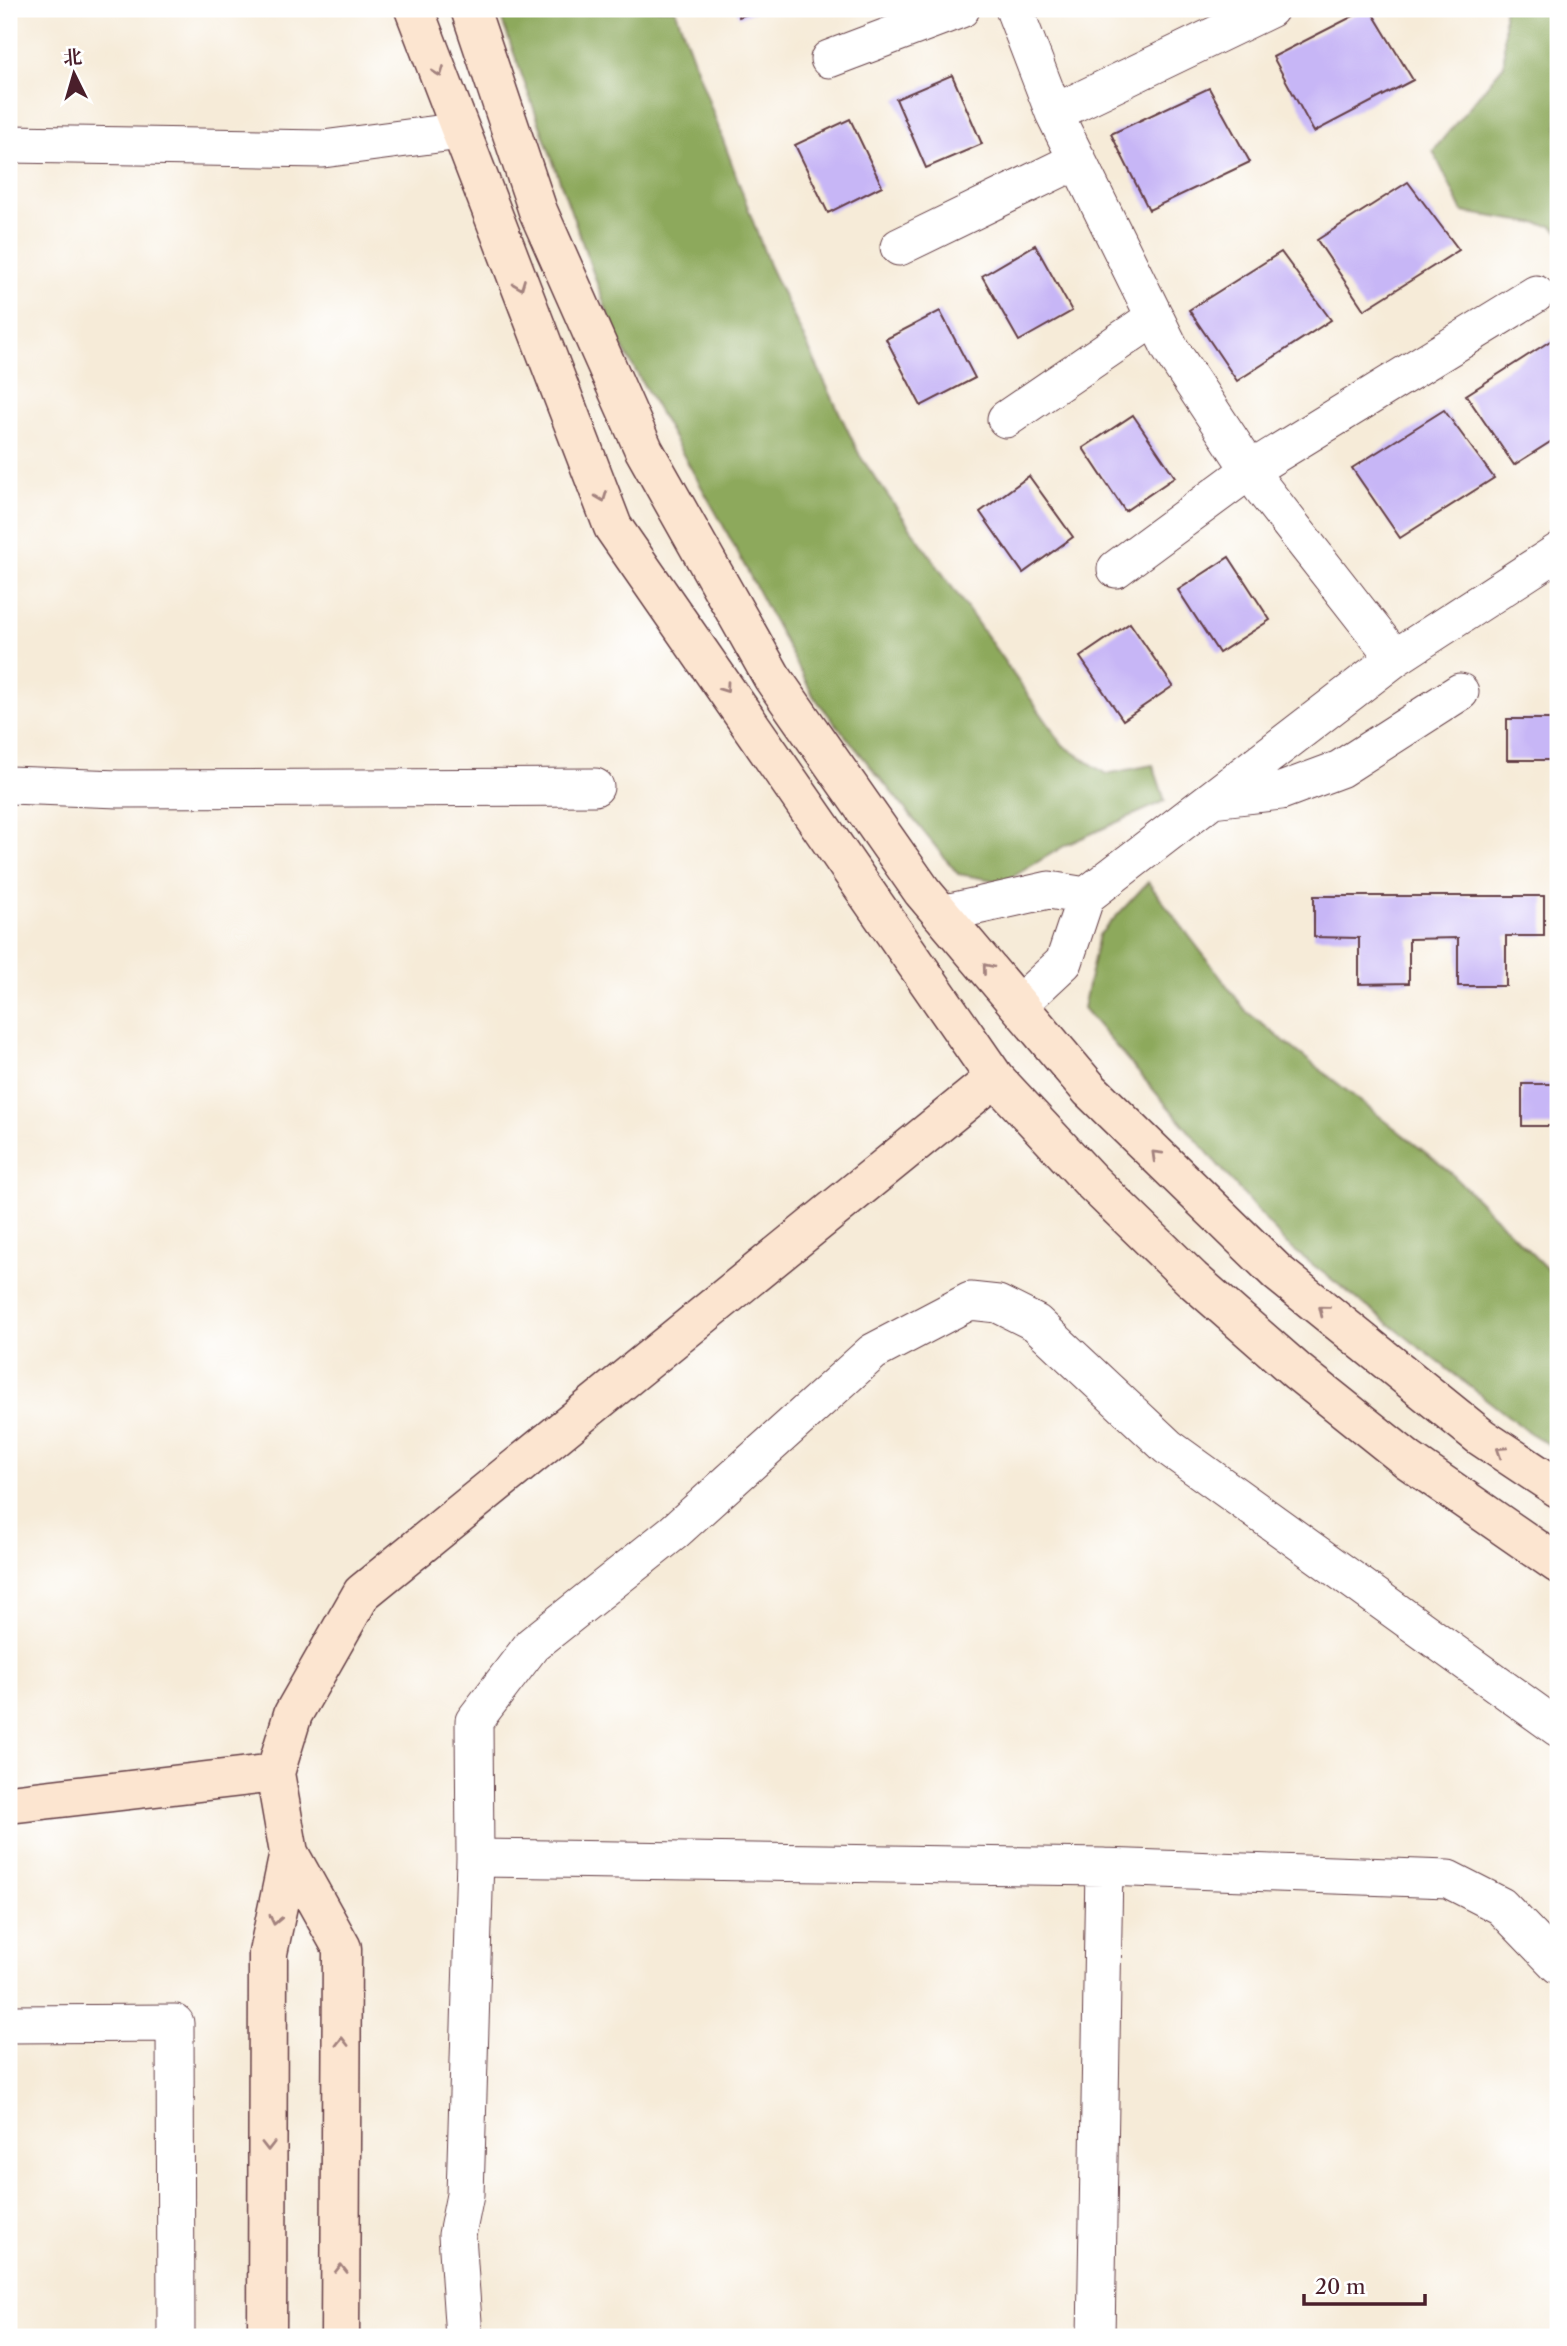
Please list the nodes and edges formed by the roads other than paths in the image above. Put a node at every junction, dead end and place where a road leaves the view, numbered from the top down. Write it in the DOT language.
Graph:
graph roads {
  1 [pos="414,9"];
  2 [pos="470,9"];
  3 [pos="961,9"];
  4 [pos="1014,9"];
  5 [pos="1270,9"];
  6 [pos="829,59"];
  7 [pos="1054,113"];
  8 [pos="461,131"];
  9 [pos="9,144"];
  10 [pos="1078,160"];
  11 [pos="899,247"];
  12 [pos="1536,294"];
  13 [pos="1154,317"];
  14 [pos="1006,418"];
  15 [pos="1250,470"];
  16 [pos="1558,552"];
  17 [pos="1116,569"];
  18 [pos="1395,658"];
  19 [pos="1460,692"];
  20 [pos="9,785"];
  21 [pos="595,787"];
  22 [pos="1212,799"];
  23 [pos="1086,896"];
  24 [pos="941,914"];
  25 [pos="1018,1005"];
  26 [pos="995,1078"];
  27 [pos="1558,1488"];
  28 [pos="1558,1564"];
  29 [pos="1558,1728"];
  30 [pos="275,1773"];
  31 [pos="9,1804"];
  32 [pos="289,1853"];
  33 [pos="475,1858"];
  34 [pos="1104,1867"];
  35 [pos="1558,1965"];
  36 [pos="9,2024"];
  37 [pos="176,2337"];
  38 [pos="267,2337"];
  39 [pos="340,2337"];
  40 [pos="464,2337"];
  41 [pos="1096,2337"];
  1 -- 8 [label="street, one-way"];
  2 -- 24 [label="street"];
  3 -- 6 [label="street"];
  4 -- 7 [label="street"];
  5 -- 7 [label="street"];
  7 -- 10 [label="street"];
  8 -- 9 [label="street"];
  8 -- 26 [label="street, one-way"];
  10 -- 11 [label="street"];
  10 -- 13 [label="street"];
  12 -- 15 [label="street"];
  13 -- 14 [label="street"];
  13 -- 15 [label="street"];
  15 -- 17 [label="street"];
  15 -- 18 [label="street"];
  16 -- 18 [label="street"];
  18 -- 22 [label="street"];
  19 -- 22 [label="street"];
  20 -- 21 [label="street"];
  22 -- 23 [label="street"];
  23 -- 24 [label="street"];
  23 -- 25 [label="street"];
  25 -- 24 [label="street, one-way"];
  27 -- 25 [label="street, one-way"];
  26 -- 28 [label="street"];
  26 -- 30 [label="street"];
  29 -- 33 [label="street"];
  30 -- 31 [label="street"];
  30 -- 32 [label="street"];
  32 -- 38 [label="street, one-way"];
  39 -- 32 [label="street, one-way"];
  33 -- 34 [label="street"];
  33 -- 40 [label="street"];
  34 -- 35 [label="street"];
  34 -- 41 [label="street"];
  36 -- 37 [label="street"];
}
